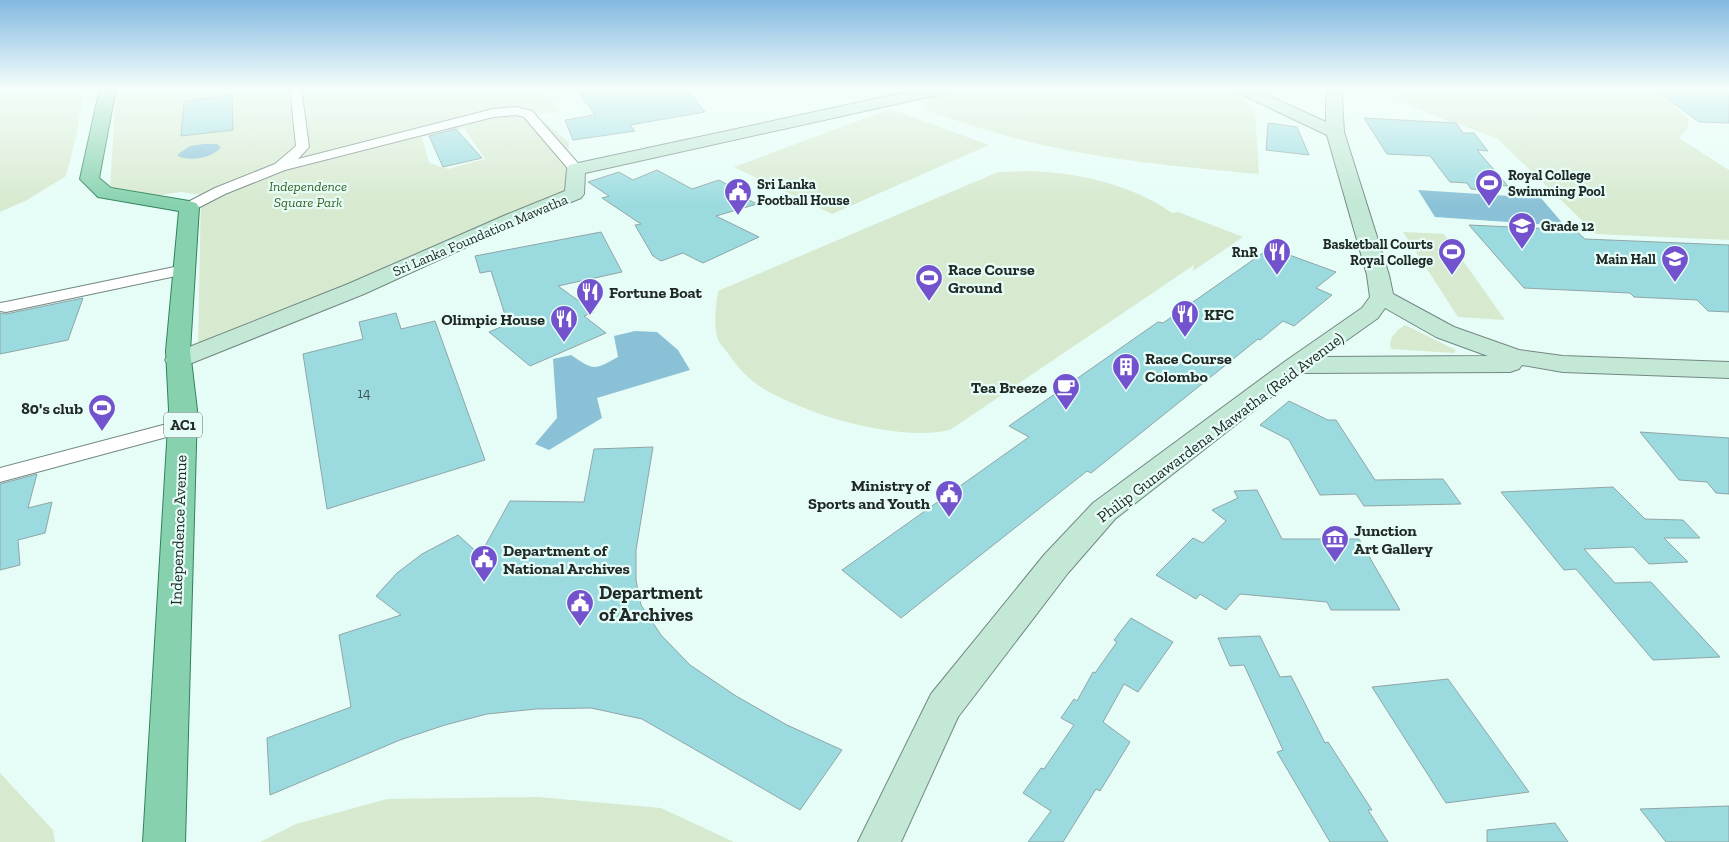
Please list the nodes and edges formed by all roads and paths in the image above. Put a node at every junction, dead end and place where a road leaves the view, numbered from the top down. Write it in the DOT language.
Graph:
graph roads {
  1 [pos="100,127"];
  2 [pos="300,127"];
  3 [pos="436,127"];
  4 [pos="540,127"];
  5 [pos="767,127"];
  6 [pos="1325,127"];
  7 [pos="1333,127"];
  8 [pos="1335,132"];
  9 [pos="280,166"];
  10 [pos="576,169"];
  11 [pos="189,207"];
  12 [pos="184,270"];
  13 [pos="1382,297"];
  14 [pos="6,307"];
  15 [pos="178,360"];
  16 [pos="1563,364"];
  17 [pos="1296,365"];
  18 [pos="1729,370"];
  19 [pos="182,426"];
  20 [pos="0,475"];
  21 [pos="164,842"];
  22 [pos="880,842"];
  1 -- 11 [label="main road"];
  2 -- 9 [label="street"];
  3 -- 9 [label="street"];
  4 -- 10 [label="street"];
  5 -- 10 [label="main road"];
  6 -- 8 [label="main road"];
  7 -- 8 [label="main road"];
  8 -- 13 [label="main road"];
  9 -- 11 [label="street"];
  10 -- 15 [label="main road, Sri Lanka Foundation Mawatha"];
  11 -- 12 [label="main road, Independence Avenue / AC1"];
  12 -- 14 [label="street"];
  12 -- 15 [label="main road, Independence Avenue / AC1"];
  13 -- 16 [label="main road"];
  13 -- 17 [label="main road, Philip Gunawardena Mawatha (Reid Avenue)"];
  15 -- 19 [label="main road, Independence Avenue / AC1"];
  16 -- 17 [label="main road"];
  16 -- 18 [label="main road"];
  17 -- 22 [label="main road, Philip Gunawardena Mawatha (Reid Avenue)"];
  19 -- 20 [label="street"];
  19 -- 21 [label="main road, Independence Avenue / AC1"];
}
